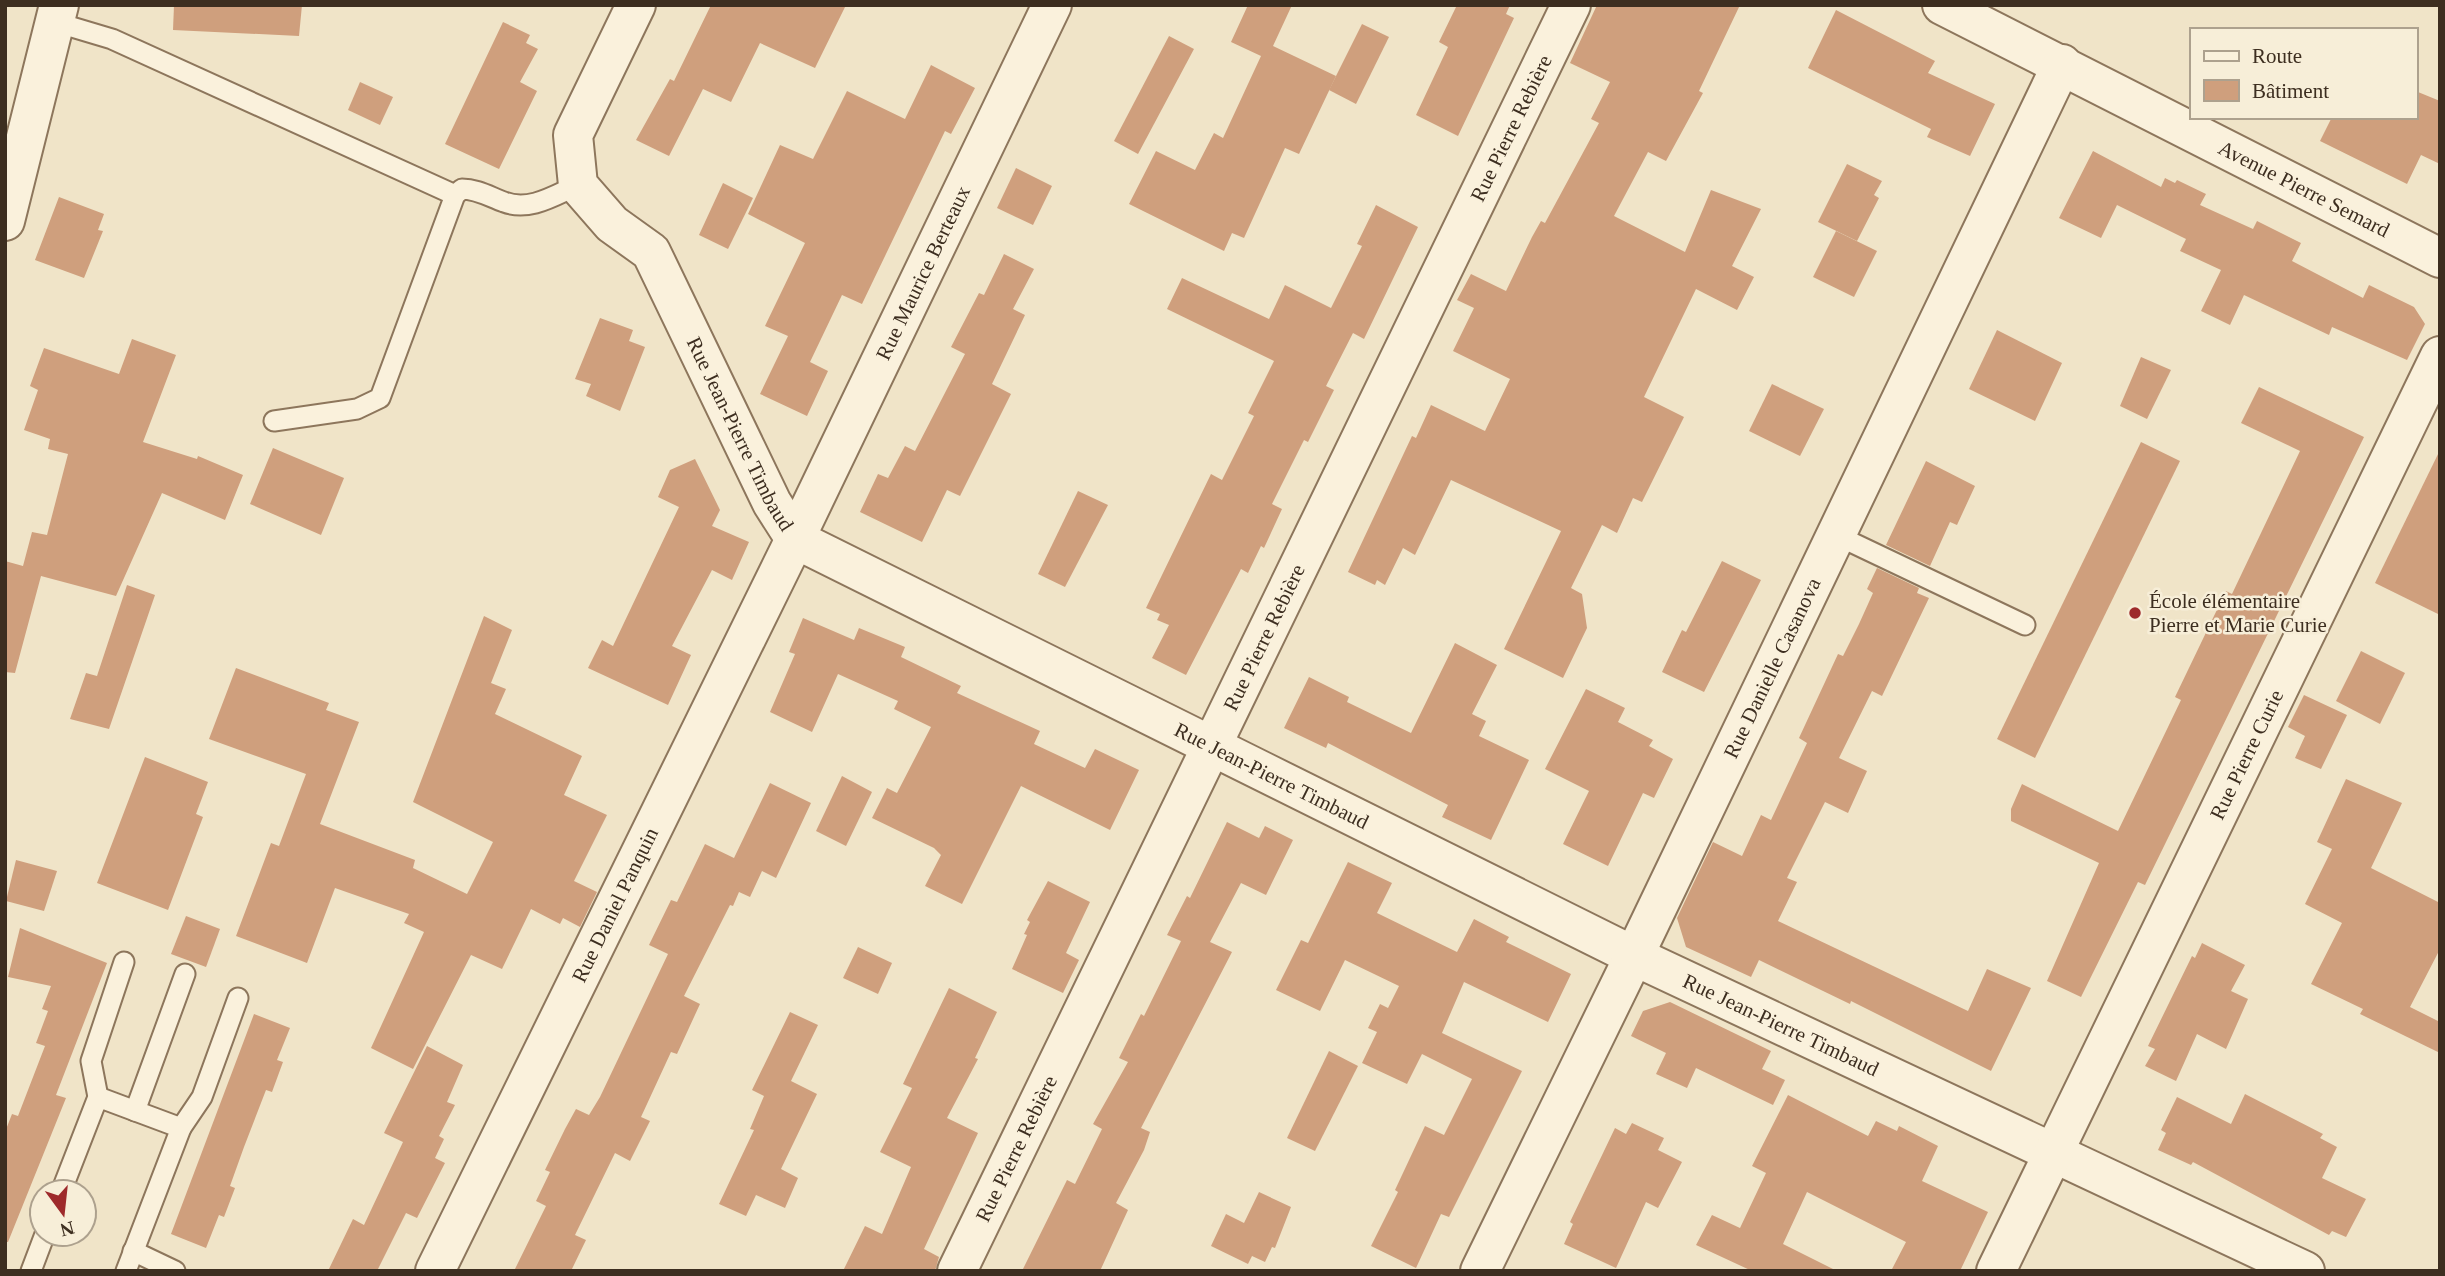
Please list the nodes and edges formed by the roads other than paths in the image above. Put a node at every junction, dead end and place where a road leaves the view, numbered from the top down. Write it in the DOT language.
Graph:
graph roads {
  1 [pos="636,5"];
  2 [pos="1052,5"];
  3 [pos="1571,5"];
  4 [pos="1942,5"];
  5 [pos="57,14"];
  6 [pos="2062,64"];
  7 [pos="578,185"];
  8 [pos="455,195"];
  9 [pos="5,221"];
  10 [pos="2440,258"];
  11 [pos="2440,356"];
  12 [pos="274,421"];
  13 [pos="1836,535"];
  14 [pos="795,539"];
  15 [pos="2025,625"];
  16 [pos="1214,745"];
  17 [pos="1634,957"];
  18 [pos="124,962"];
  19 [pos="185,974"];
  20 [pos="237,998"];
  21 [pos="98,1097"];
  22 [pos="135,1111"];
  23 [pos="181,1128"];
  24 [pos="2053,1152"];
  25 [pos="66,1178"];
  26 [pos="40,1248"];
  27 [pos="134,1251"];
  28 [pos="31,1271"];
  29 [pos="126,1271"];
  30 [pos="175,1271"];
  31 [pos="436,1271"];
  32 [pos="957,1271"];
  33 [pos="1480,1271"];
  34 [pos="1996,1271"];
  35 [pos="2305,1271"];
  1 -- 7 [label="street"];
  2 -- 14 [label="street, Rue Maurice Berteaux"];
  3 -- 16 [label="street, Rue Pierre Rebière"];
  4 -- 6 [label="street, Avenue Pierre Semard"];
  5 -- 8 [label="lane"];
  5 -- 9 [label="street"];
  6 -- 10 [label="street, Avenue Pierre Semard"];
  6 -- 13 [label="street, Rue Danielle Casanova"];
  7 -- 8 [label="lane"];
  7 -- 14 [label="street, Rue Jean-Pierre Timbaud"];
  8 -- 12 [label="lane"];
  11 -- 24 [label="street, Rue Pierre Curie"];
  13 -- 15 [label="lane"];
  13 -- 17 [label="street, Rue Danielle Casanova"];
  14 -- 16 [label="street, Rue Jean-Pierre Timbaud"];
  14 -- 31 [label="street, Rue Daniel Panquin"];
  16 -- 17 [label="street, Rue Jean-Pierre Timbaud"];
  16 -- 32 [label="street, Rue Pierre Rebière"];
  17 -- 24 [label="street, Rue Jean-Pierre Timbaud"];
  17 -- 33 [label="street, Rue Danielle Casanova"];
  18 -- 21 [label="lane"];
  19 -- 22 [label="lane"];
  20 -- 23 [label="lane"];
  21 -- 22 [label="lane"];
  21 -- 25 [label="lane"];
  22 -- 23 [label="lane"];
  23 -- 27 [label="lane"];
  24 -- 34 [label="street, Rue Pierre Curie"];
  24 -- 35 [label="street, Rue Jean-Pierre Timbaud"];
  26 -- 28 [label="lane"];
  27 -- 29 [label="lane"];
  27 -- 30 [label="lane"];
}
